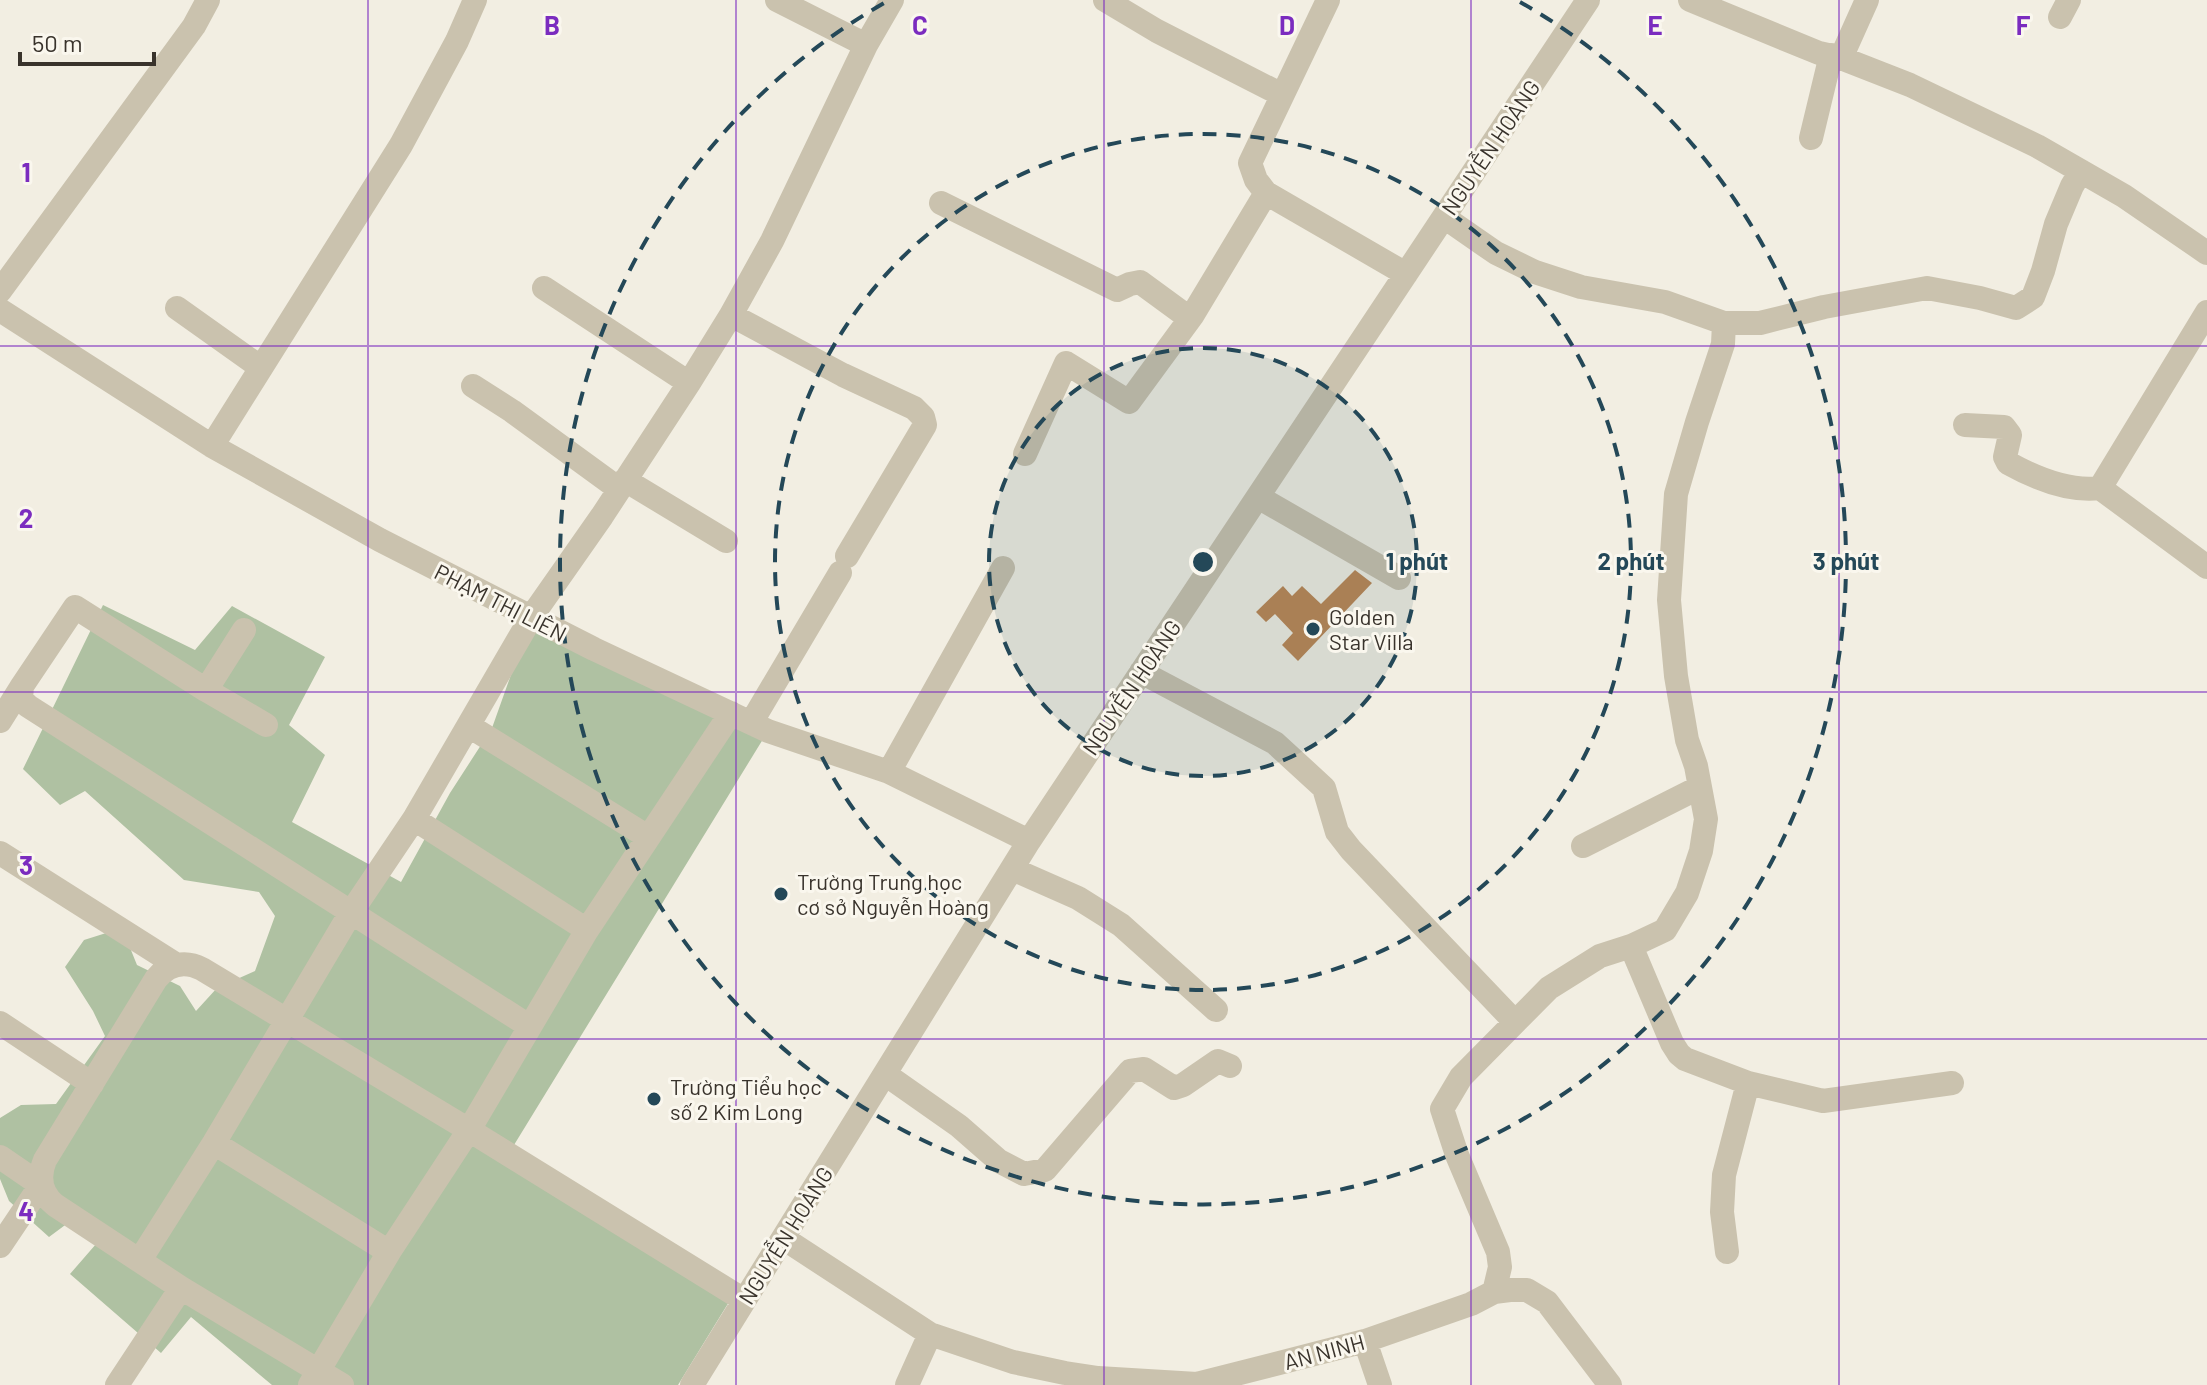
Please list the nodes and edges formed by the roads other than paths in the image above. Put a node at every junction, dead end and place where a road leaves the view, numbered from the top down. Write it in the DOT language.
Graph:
graph roads {
  1 [pos="475,0"];
  2 [pos="777,0"];
  3 [pos="892,0"];
  4 [pos="1105,0"];
  5 [pos="1328,0"];
  6 [pos="1588,0"];
  7 [pos="1690,0"];
  8 [pos="1867,0"];
  9 [pos="203,2"];
  10 [pos="866,45"];
  11 [pos="1836,57"];
  12 [pos="1282,95"];
  13 [pos="1811,138"];
  14 [pos="2081,171"];
  15 [pos="1266,193"];
  16 [pos="941,203"];
  17 [pos="1444,217"];
  18 [pos="2207,253"];
  19 [pos="1406,274"];
  20 [pos="544,288"];
  21 [pos="0,291"];
  22 [pos="177,308"];
  23 [pos="0,310"];
  24 [pos="2207,312"];
  25 [pos="731,315"];
  26 [pos="1192,316"];
  27 [pos="1724,323"];
  28 [pos="260,367"];
  29 [pos="689,383"];
  30 [pos="473,386"];
  31 [pos="1965,425"];
  32 [pos="212,446"];
  33 [pos="1025,454"];
  34 [pos="622,484"];
  35 [pos="2100,488"];
  36 [pos="1258,497"];
  37 [pos="726,541"];
  38 [pos="2207,567"];
  39 [pos="1003,568"];
  40 [pos="1399,578"];
  41 [pos="532,616"];
  42 [pos="244,630"];
  43 [pos="1141,672"];
  44 [pos="22,686"];
  45 [pos="206,690"];
  46 [pos="741,718"];
  47 [pos="0,721"];
  48 [pos="266,725"];
  49 [pos="469,726"];
  50 [pos="889,772"];
  51 [pos="1700,787"];
  52 [pos="414,819"];
  53 [pos="648,837"];
  54 [pos="1029,841"];
  55 [pos="1583,846"];
  56 [pos="0,853"];
  57 [pos="1012,869"];
  58 [pos="350,914"];
  59 [pos="587,930"];
  60 [pos="1631,946"];
  61 [pos="175,964"];
  62 [pos="1216,1010"];
  63 [pos="288,1021"];
  64 [pos="1514,1021"];
  65 [pos="0,1023"];
  66 [pos="529,1026"];
  67 [pos="1230,1066"];
  68 [pos="885,1074"];
  69 [pos="1748,1083"];
  70 [pos="1952,1083"];
  71 [pos="92,1084"];
  72 [pos="469,1130"];
  73 [pos="214,1143"];
  74 [pos="0,1157"];
  75 [pos="41,1185"];
  76 [pos="783,1238"];
  77 [pos="0,1246"];
  78 [pos="389,1252"];
  79 [pos="1727,1252"];
  80 [pos="140,1260"];
  81 [pos="181,1288"];
  82 [pos="1494,1292"];
  83 [pos="744,1300"];
  84 [pos="930,1334"];
  85 [pos="1365,1341"];
  86 [pos="314,1378"];
  87 [pos="117,1385"];
  88 [pos="342,1385"];
  89 [pos="692,1385"];
  90 [pos="907,1385"];
  91 [pos="1197,1385"];
  92 [pos="1380,1385"];
  93 [pos="1610,1385"];
  1 -- 28 [label="street"];
  2 -- 10 [label="street"];
  3 -- 10 [label="street"];
  4 -- 12 [label="street"];
  5 -- 12 [label="street"];
  6 -- 17 [label="street, NGUYỄN HOÀNG"];
  7 -- 11 [label="street"];
  8 -- 11 [label="street"];
  9 -- 21 [label="street"];
  10 -- 25 [label="street"];
  11 -- 13 [label="street"];
  11 -- 14 [label="street"];
  12 -- 15 [label="street"];
  14 -- 18 [label="street"];
  14 -- 27 [label="street"];
  15 -- 19 [label="street"];
  15 -- 26 [label="street"];
  16 -- 26 [label="street"];
  17 -- 19 [label="street, NGUYỄN HOÀNG"];
  17 -- 27 [label="street"];
  19 -- 36 [label="street, NGUYỄN HOÀNG"];
  20 -- 29 [label="street"];
  22 -- 28 [label="street"];
  23 -- 32 [label="street, PHẠM THỊ LIÊN"];
  24 -- 35 [label="street"];
  25 -- 29 [label="street"];
  25 -- 46 [label="street"];
  26 -- 33 [label="street"];
  27 -- 51 [label="street"];
  28 -- 32 [label="street"];
  29 -- 34 [label="street"];
  30 -- 34 [label="street"];
  31 -- 35 [label="street"];
  32 -- 41 [label="street, PHẠM THỊ LIÊN"];
  34 -- 37 [label="street"];
  34 -- 41 [label="street"];
  35 -- 38 [label="street"];
  36 -- 40 [label="street"];
  36 -- 43 [label="street, NGUYỄN HOÀNG"];
  39 -- 50 [label="street"];
  41 -- 46 [label="street, PHẠM THỊ LIÊN"];
  41 -- 49 [label="street"];
  42 -- 45 [label="street"];
  43 -- 54 [label="street, NGUYỄN HOÀNG"];
  43 -- 64 [label="street"];
  44 -- 45 [label="street"];
  44 -- 47 [label="street"];
  44 -- 58 [label="street"];
  45 -- 48 [label="street"];
  46 -- 50 [label="street, PHẠM THỊ LIÊN"];
  46 -- 53 [label="street"];
  49 -- 52 [label="street"];
  49 -- 53 [label="street"];
  50 -- 54 [label="street, PHẠM THỊ LIÊN"];
  51 -- 55 [label="street"];
  51 -- 60 [label="street"];
  52 -- 58 [label="street"];
  52 -- 59 [label="street"];
  53 -- 59 [label="street"];
  54 -- 57 [label="street, NGUYỄN HOÀNG"];
  56 -- 61 [label="street"];
  57 -- 62 [label="street"];
  57 -- 68 [label="street, NGUYỄN HOÀNG"];
  58 -- 63 [label="street"];
  58 -- 66 [label="street"];
  59 -- 66 [label="street"];
  60 -- 64 [label="street"];
  60 -- 69 [label="street"];
  61 -- 63 [label="street"];
  61 -- 71 [label="street"];
  63 -- 72 [label="street"];
  63 -- 73 [label="street"];
  64 -- 82 [label="street"];
  65 -- 71 [label="street"];
  66 -- 72 [label="street"];
  67 -- 68 [label="street"];
  68 -- 76 [label="street, NGUYỄN HOÀNG"];
  69 -- 70 [label="street"];
  69 -- 79 [label="street"];
  71 -- 75 [label="street"];
  72 -- 78 [label="street"];
  72 -- 83 [label="street"];
  73 -- 78 [label="street"];
  73 -- 80 [label="street"];
  74 -- 75 [label="street"];
  75 -- 77 [label="street"];
  75 -- 80 [label="street"];
  76 -- 83 [label="street, NGUYỄN HOÀNG"];
  76 -- 84 [label="street, AN NINH"];
  78 -- 86 [label="street"];
  80 -- 81 [label="street"];
  81 -- 86 [label="street"];
  81 -- 87 [label="street"];
  82 -- 85 [label="street, AN NINH"];
  82 -- 93 [label="street, AN NINH"];
  83 -- 89 [label="street, NGUYỄN HOÀNG"];
  84 -- 90 [label="street"];
  84 -- 91 [label="street, AN NINH"];
  85 -- 91 [label="street, AN NINH"];
  85 -- 92 [label="street"];
  86 -- 88 [label="street"];
}
